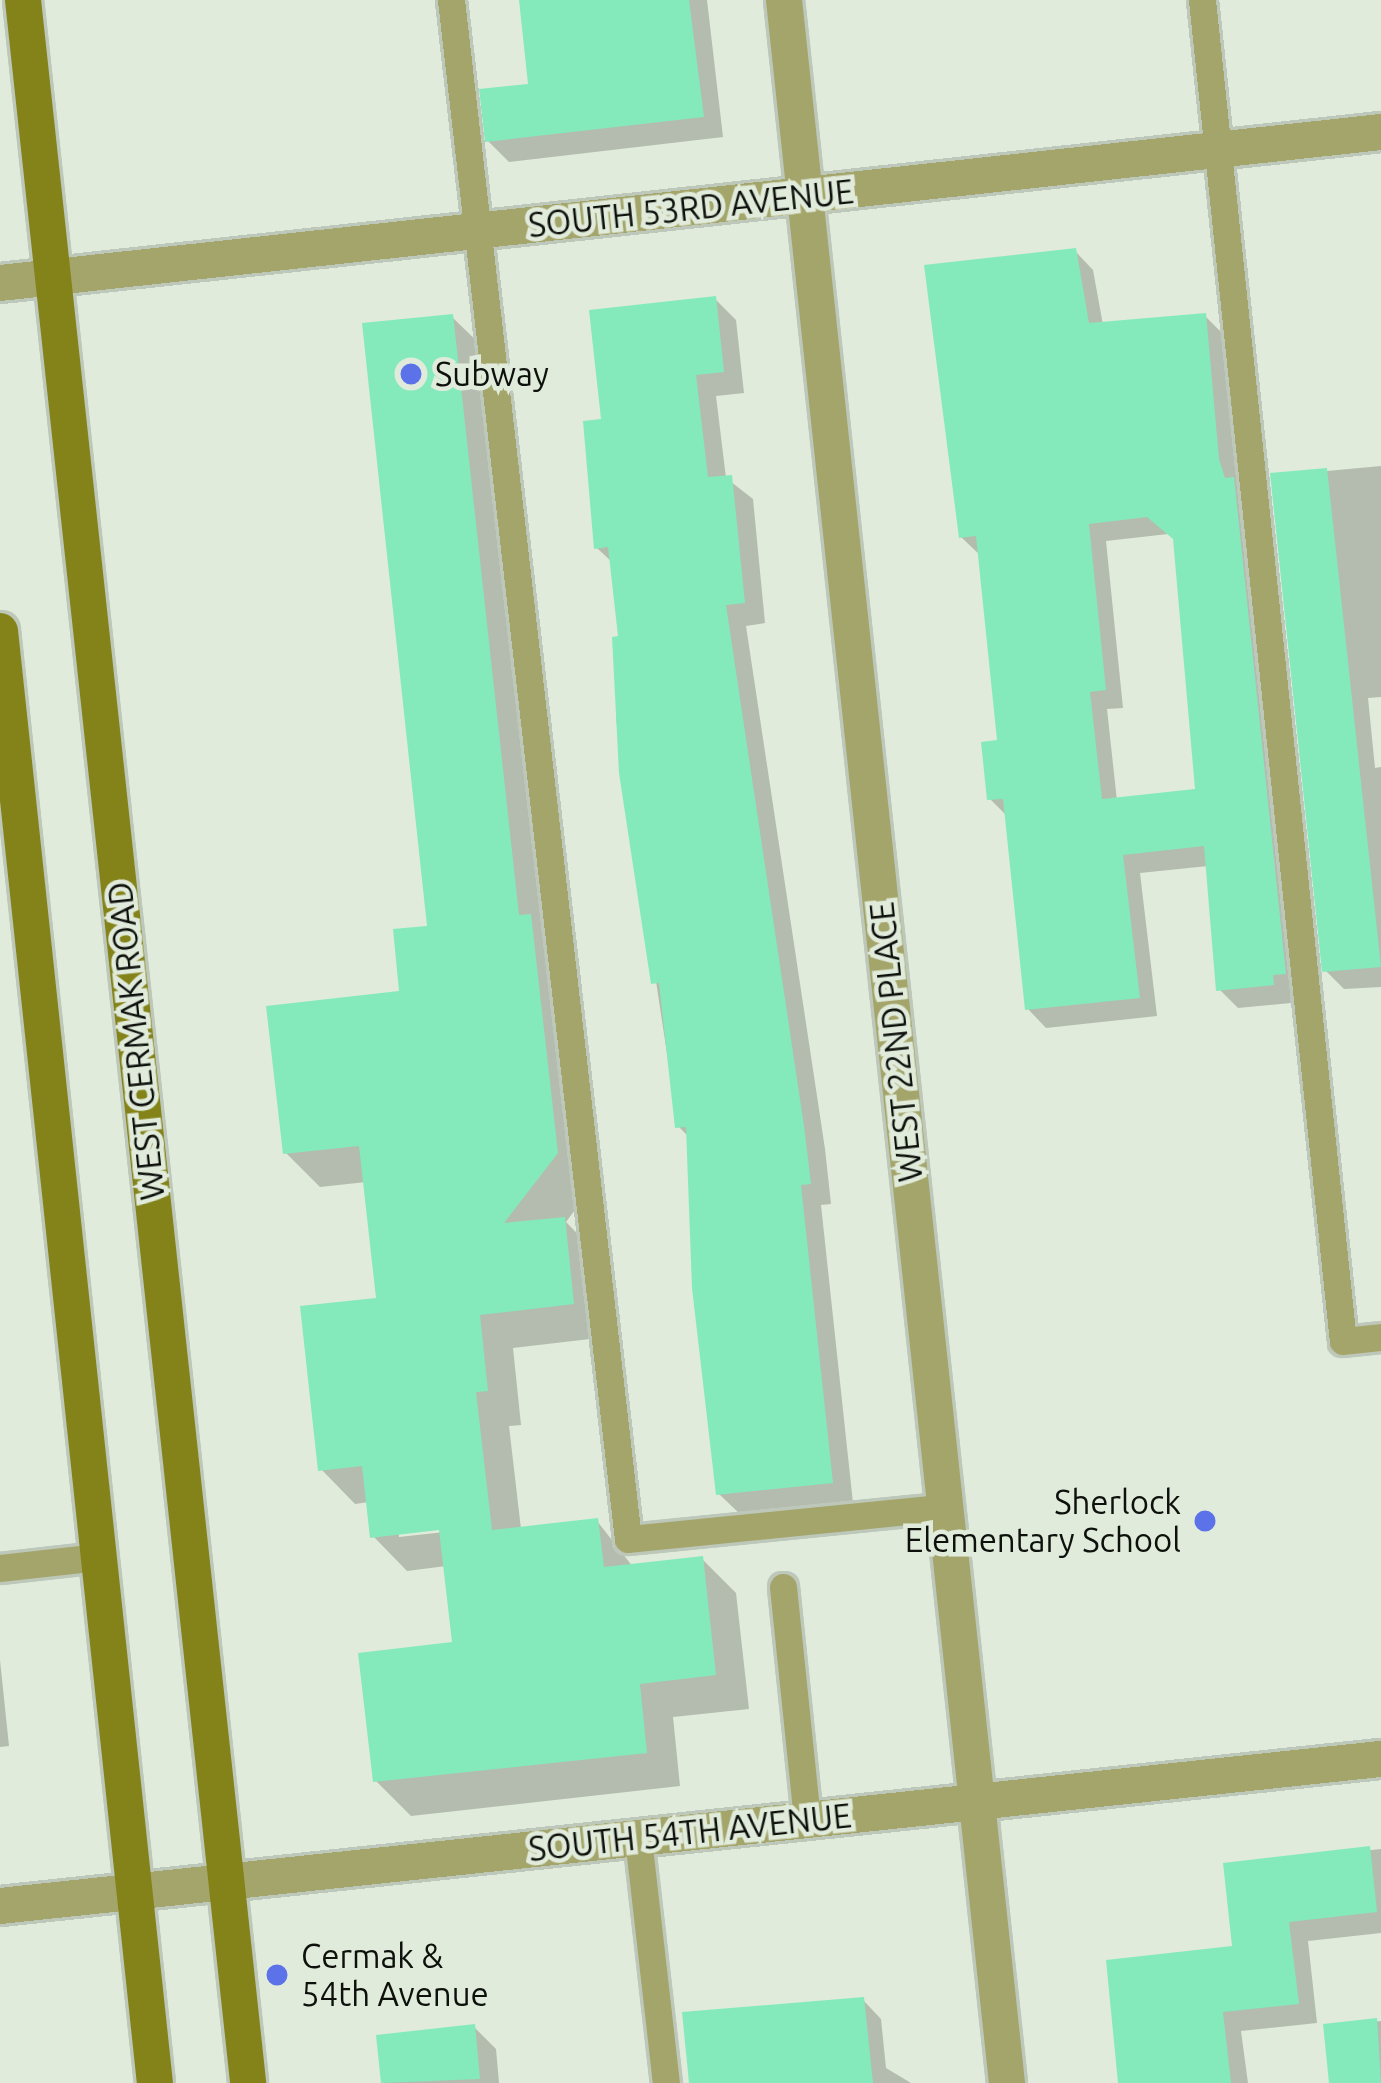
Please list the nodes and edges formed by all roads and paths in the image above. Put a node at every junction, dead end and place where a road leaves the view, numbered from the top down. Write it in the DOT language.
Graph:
graph roads {
  1 [pos="23,0"];
  2 [pos="452,0"];
  3 [pos="784,0"];
  4 [pos="1202,0"];
  5 [pos="1381,132"];
  6 [pos="1217,150"];
  7 [pos="805,195"];
  8 [pos="477,231"];
  9 [pos="53,278"];
  10 [pos="0,283"];
  11 [pos="0,632"];
  12 [pos="1381,1336"];
  13 [pos="946,1507"];
  14 [pos="98,1557"];
  15 [pos="0,1568"];
  16 [pos="783,1587"];
  17 [pos="1381,1759"];
  18 [pos="977,1801"];
  19 [pos="806,1820"];
  20 [pos="638,1838"];
  21 [pos="226,1883"];
  22 [pos="135,1892"];
  23 [pos="0,1906"];
  24 [pos="155,2083"];
  25 [pos="248,2083"];
  26 [pos="665,2083"];
  27 [pos="1007,2083"];
  1 -- 9 [label="main road, WEST CERMAK ROAD"];
  2 -- 8 [label="lane"];
  3 -- 7 [label="street, WEST 22ND PLACE"];
  4 -- 6 [label="lane"];
  5 -- 6 [label="street, SOUTH 53RD AVENUE"];
  6 -- 7 [label="street, SOUTH 53RD AVENUE"];
  6 -- 12 [label="lane"];
  7 -- 8 [label="street, SOUTH 53RD AVENUE"];
  7 -- 13 [label="street, WEST 22ND PLACE"];
  8 -- 9 [label="street, SOUTH 53RD AVENUE"];
  8 -- 13 [label="lane"];
  9 -- 10 [label="street, SOUTH 53RD AVENUE"];
  9 -- 21 [label="main road, WEST CERMAK ROAD"];
  11 -- 14 [label="main road"];
  13 -- 18 [label="street, WEST 22ND PLACE"];
  14 -- 15 [label="lane"];
  14 -- 22 [label="main road"];
  16 -- 19 [label="lane"];
  17 -- 18 [label="street, SOUTH 54TH AVENUE"];
  18 -- 19 [label="street, SOUTH 54TH AVENUE"];
  18 -- 27 [label="street, WEST 22ND PLACE"];
  19 -- 20 [label="street, SOUTH 54TH AVENUE"];
  20 -- 21 [label="street, SOUTH 54TH AVENUE"];
  20 -- 26 [label="lane"];
  21 -- 22 [label="street, SOUTH 54TH AVENUE"];
  21 -- 25 [label="main road, WEST CERMAK ROAD"];
  22 -- 23 [label="street, SOUTH 54TH AVENUE"];
  22 -- 24 [label="main road"];
}
